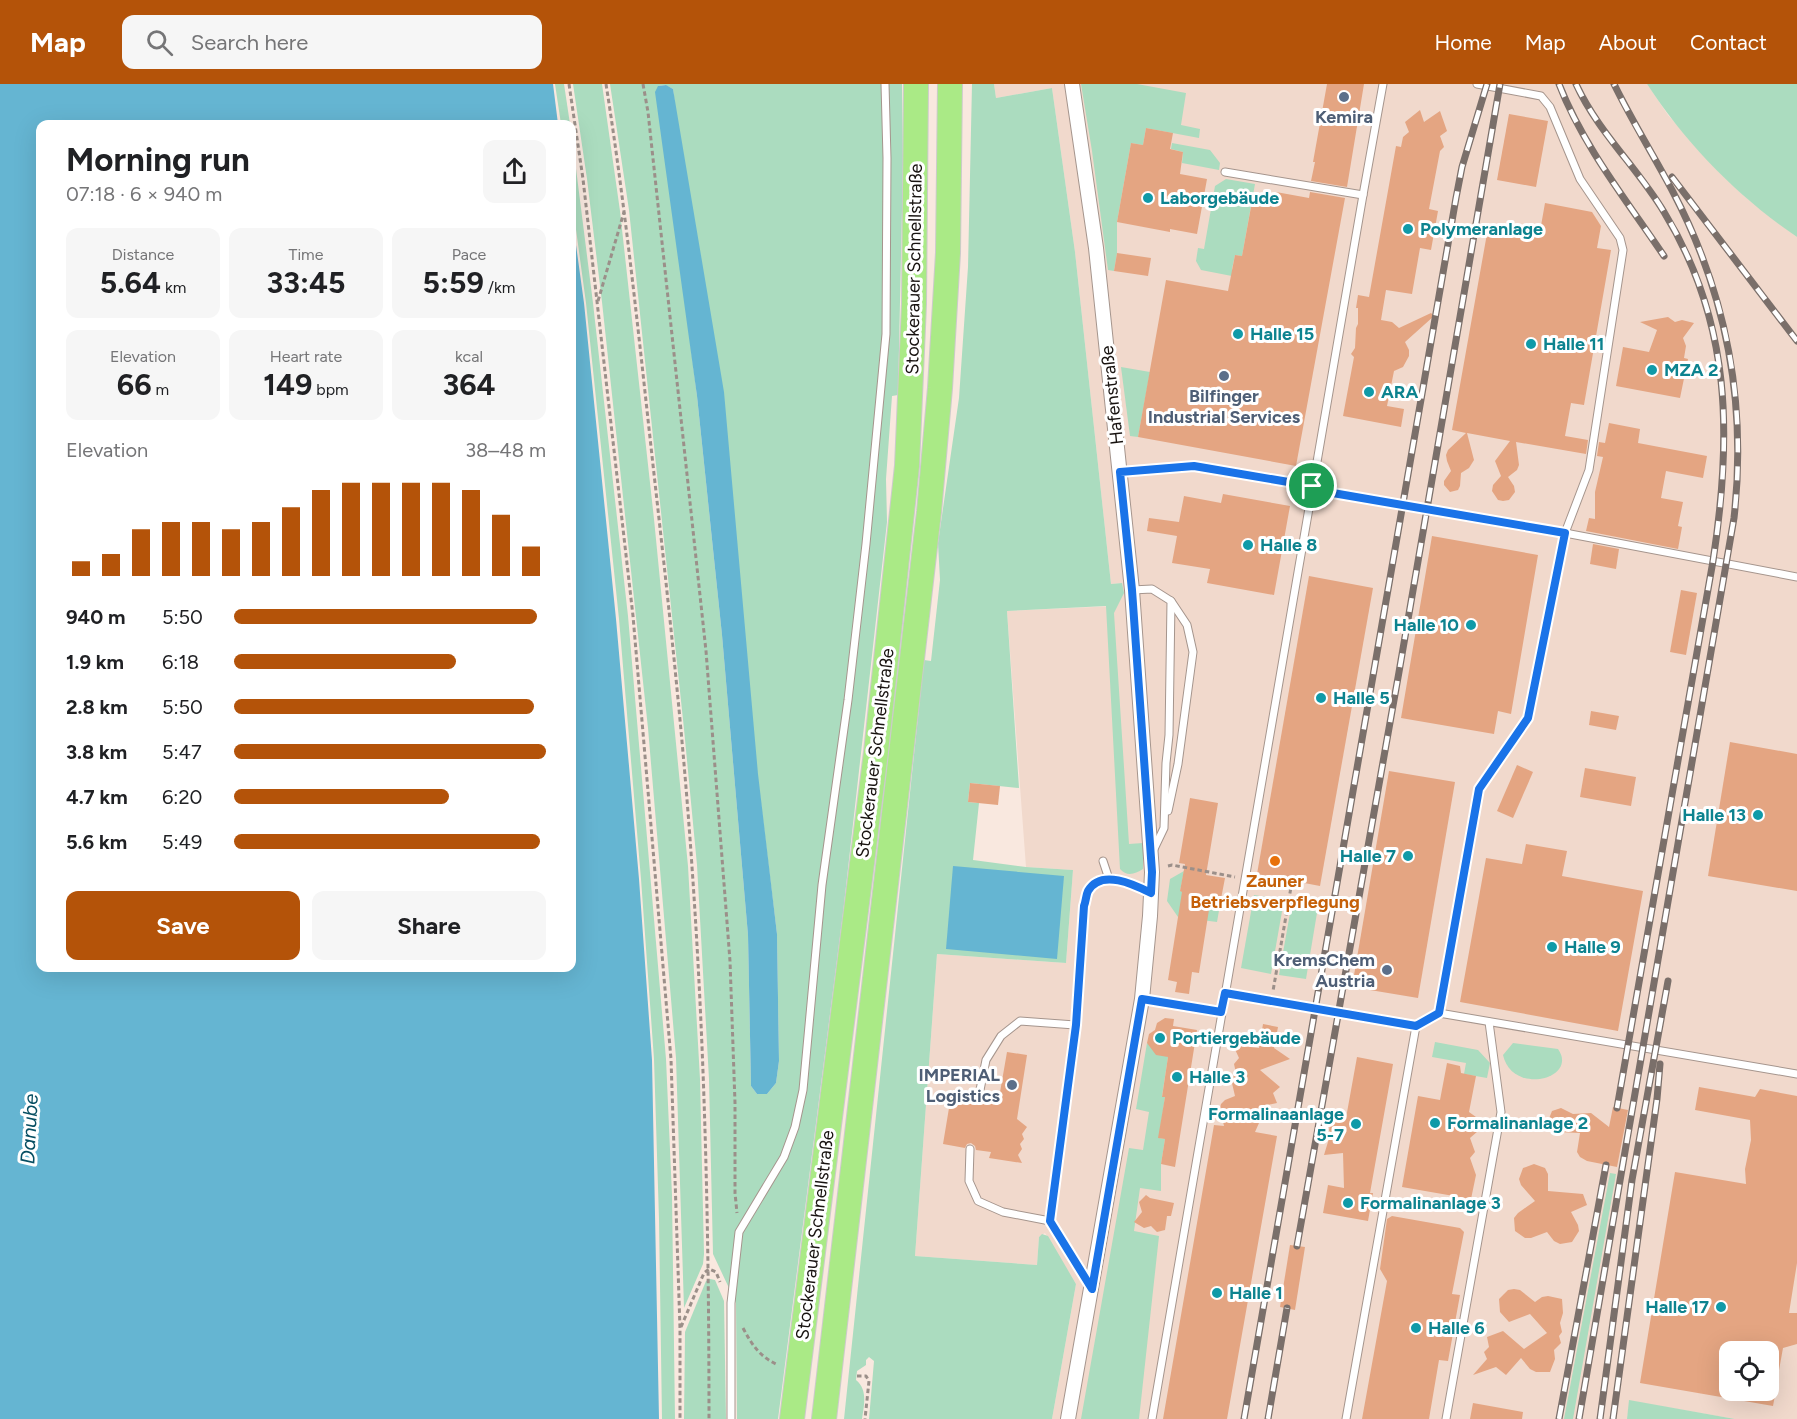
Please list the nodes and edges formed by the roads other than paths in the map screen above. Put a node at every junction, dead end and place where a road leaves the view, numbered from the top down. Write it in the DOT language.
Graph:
graph roads {
  1 [pos="885,84"];
  2 [pos="916,84"];
  3 [pos="950,84"];
  4 [pos="1072,84"];
  5 [pos="1383,84"];
  6 [pos="1477,84"];
  7 [pos="1225,172"];
  8 [pos="1363,195"];
  9 [pos="1120,472"];
  10 [pos="1312,486"];
  11 [pos="1565,533"];
  12 [pos="1797,577"];
  13 [pos="1132,590"];
  14 [pos="1171,601"];
  15 [pos="1164,828"];
  16 [pos="1151,856"];
  17 [pos="1103,861"];
  18 [pos="1109,879"];
  19 [pos="1151,893"];
  20 [pos="1225,993"];
  21 [pos="1142,999"];
  22 [pos="1221,1012"];
  23 [pos="1439,1013"];
  24 [pos="1489,1022"];
  25 [pos="1076,1025"];
  26 [pos="1416,1026"];
  27 [pos="1797,1074"];
  28 [pos="979,1095"];
  29 [pos="970,1149"];
  30 [pos="1050,1221"];
  31 [pos="1092,1289"];
  32 [pos="828,1384"];
  33 [pos="731,1419"];
  34 [pos="792,1419"];
  35 [pos="824,1419"];
  36 [pos="829,1419"];
  37 [pos="1068,1419"];
  38 [pos="1152,1419"];
  39 [pos="1346,1419"];
  40 [pos="1446,1419"];
  1 -- 33 [label="lane"];
  2 -- 34 [label="highway, Stockerauer Schnellstraße"];
  3 -- 32 [label="highway, Stockerauer Schnellstraße"];
  4 -- 9 [label="street, Hafenstraße"];
  5 -- 8 [label="lane"];
  6 -- 11 [label="lane"];
  7 -- 8 [label="lane"];
  8 -- 10 [label="lane"];
  9 -- 10 [label="lane"];
  9 -- 13 [label="street, Hafenstraße"];
  10 -- 11 [label="lane"];
  10 -- 20 [label="lane"];
  11 -- 12 [label="lane"];
  11 -- 23 [label="lane"];
  13 -- 14 [label="lane"];
  13 -- 16 [label="street, Hafenstraße"];
  14 -- 15 [label="lane"];
  14 -- 15 [label="lane"];
  15 -- 16 [label="lane"];
  16 -- 19 [label="street, Hafenstraße"];
  17 -- 18 [label="lane"];
  18 -- 19 [label="lane"];
  18 -- 25 [label="lane"];
  19 -- 21 [label="street, Hafenstraße"];
  20 -- 22 [label="lane"];
  20 -- 26 [label="lane"];
  21 -- 22 [label="lane"];
  21 -- 31 [label="street, Hafenstraße"];
  22 -- 38 [label="lane"];
  23 -- 24 [label="lane"];
  23 -- 26 [label="lane"];
  24 -- 27 [label="lane"];
  24 -- 40 [label="lane"];
  25 -- 28 [label="lane"];
  25 -- 30 [label="lane"];
  26 -- 39 [label="lane"];
  29 -- 30 [label="lane"];
  30 -- 31 [label="lane"];
  31 -- 37 [label="street, Hafenstraße"];
  32 -- 35 [label="highway, Stockerauer Schnellstraße"];
  32 -- 36 [label="highway"];
}
